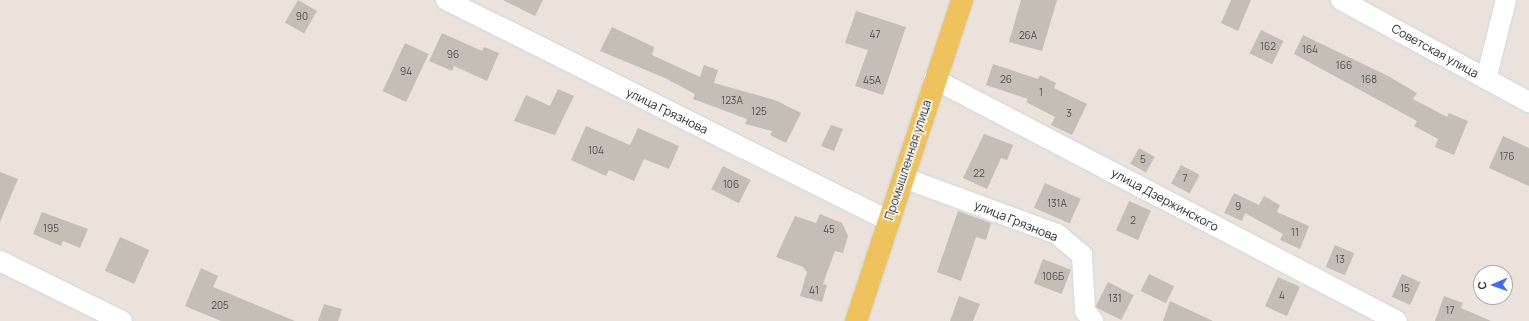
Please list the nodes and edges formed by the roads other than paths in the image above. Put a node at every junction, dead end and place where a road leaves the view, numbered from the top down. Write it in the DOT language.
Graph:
graph roads {
  1 [pos="446,0"];
  2 [pos="962,0"];
  3 [pos="1341,0"];
  4 [pos="1506,0"];
  5 [pos="934,79"];
  6 [pos="1486,79"];
  7 [pos="1529,102"];
  8 [pos="904,178"];
  9 [pos="889,221"];
  10 [pos="0,261"];
  11 [pos="122,321"];
  12 [pos="856,321"];
  13 [pos="1093,321"];
  14 [pos="1397,321"];
  1 -- 9 [label="street, улица Грязнова"];
  2 -- 5 [label="main road, Промышленная улица"];
  3 -- 6 [label="street, Советская улица"];
  4 -- 6 [label="street"];
  5 -- 8 [label="main road, Промышленная улица"];
  5 -- 14 [label="street, улица Дзержинского"];
  6 -- 7 [label="street, Советская улица"];
  8 -- 9 [label="main road, Промышленная улица"];
  8 -- 13 [label="street, улица Грязнова"];
  9 -- 12 [label="main road, Промышленная улица"];
  10 -- 11 [label="street"];
}
